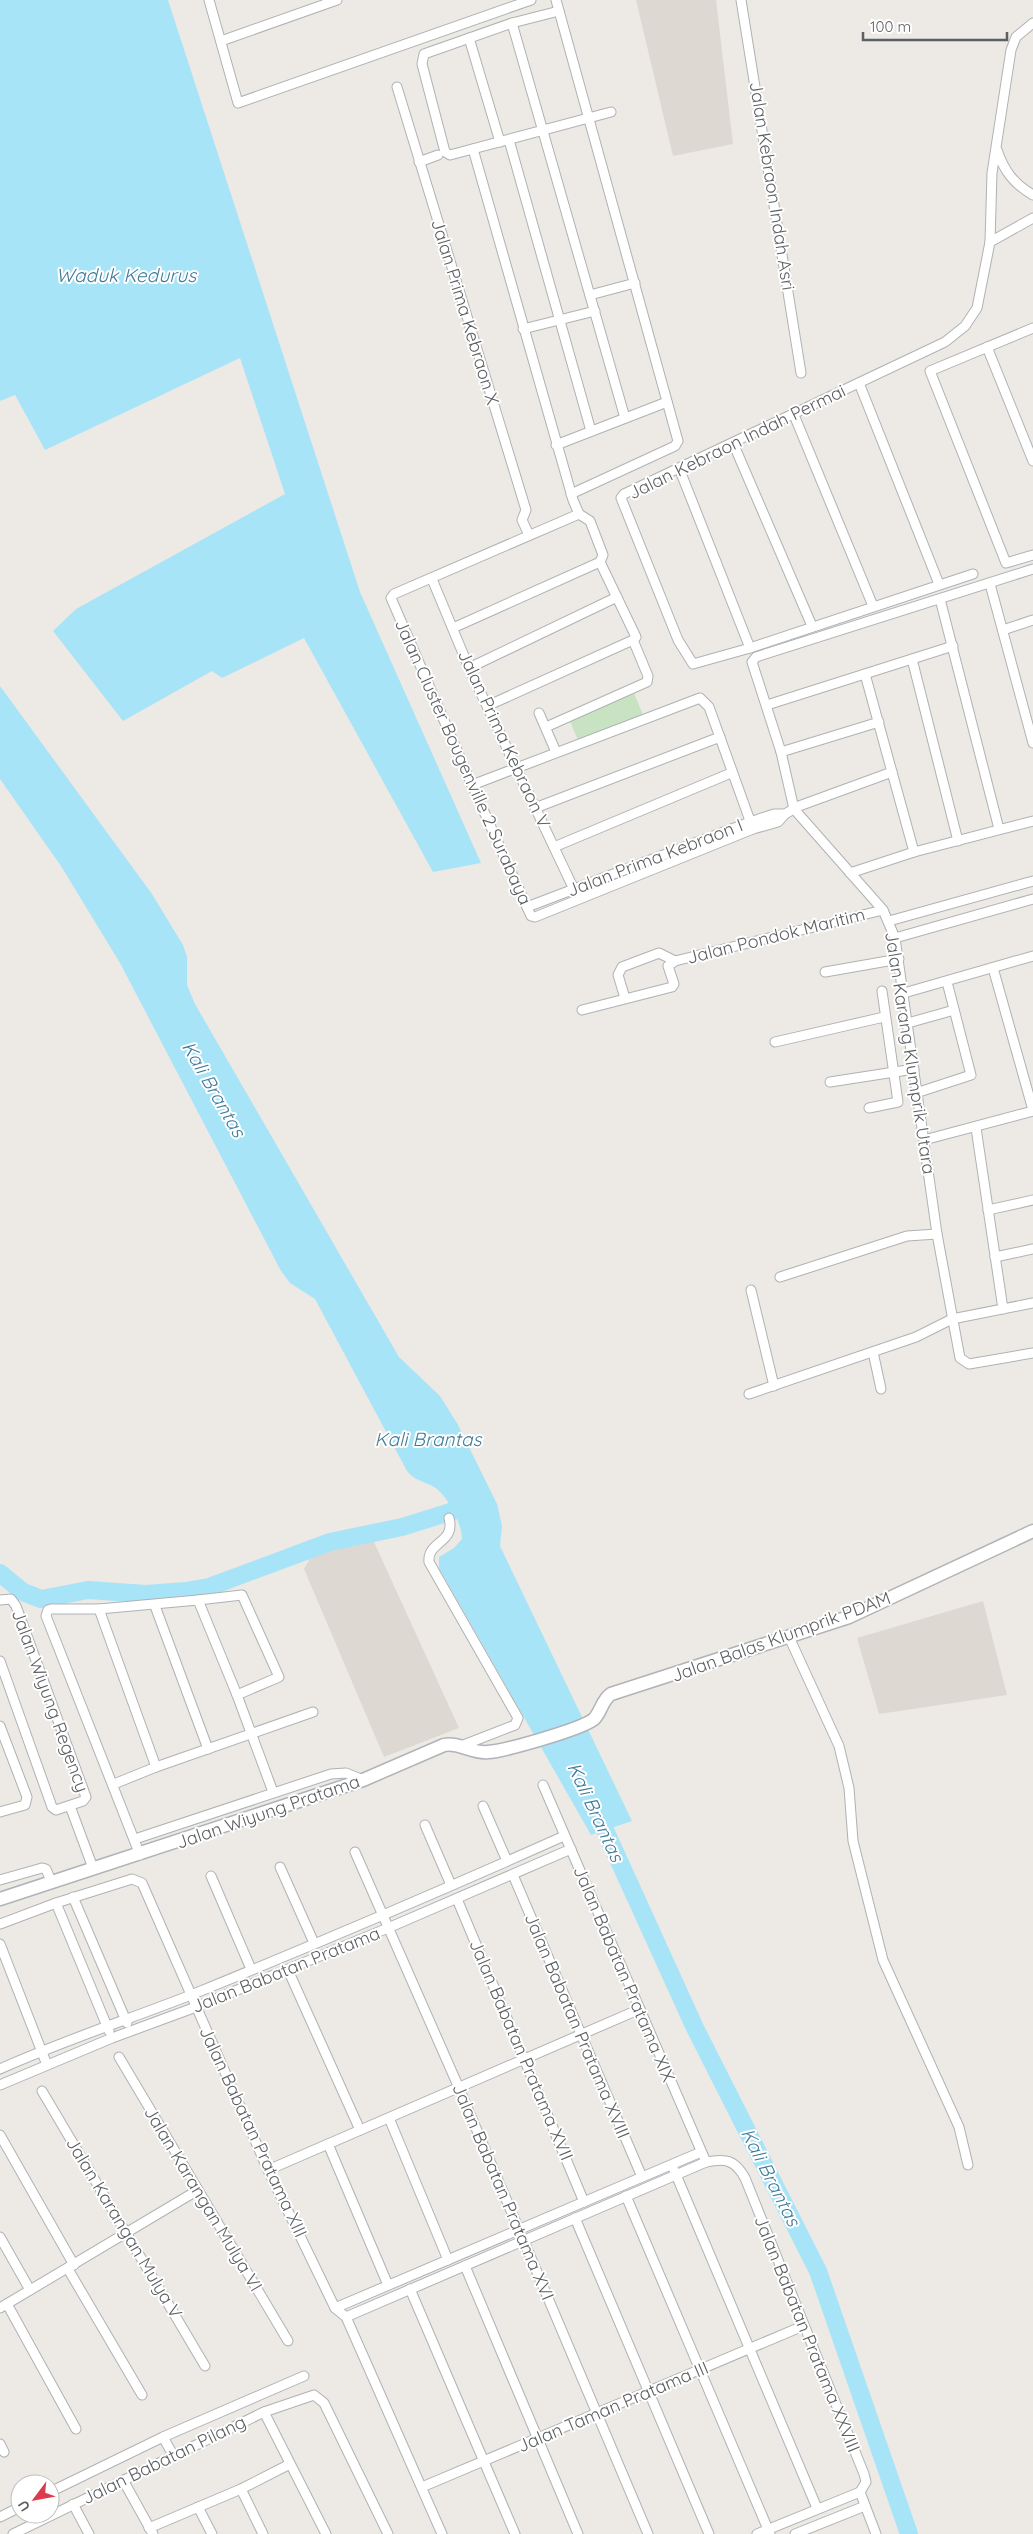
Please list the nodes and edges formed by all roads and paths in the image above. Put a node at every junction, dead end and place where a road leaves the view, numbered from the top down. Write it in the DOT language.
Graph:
graph roads {
  1 [pos="209,0"];
  2 [pos="337,0"];
  3 [pos="556,0"];
  4 [pos="741,0"];
  5 [pos="525,1"];
  6 [pos="559,11"];
  7 [pos="1033,22"];
  8 [pos="512,24"];
  9 [pos="469,38"];
  10 [pos="221,41"];
  11 [pos="397,87"];
  12 [pos="611,112"];
  13 [pos="589,118"];
  14 [pos="543,130"];
  15 [pos="504,141"];
  16 [pos="473,149"];
  17 [pos="997,150"];
  18 [pos="438,155"];
  19 [pos="420,162"];
  20 [pos="1033,195"];
  21 [pos="1033,218"];
  22 [pos="990,242"];
  23 [pos="635,283"];
  24 [pos="590,295"];
  25 [pos="594,311"];
  26 [pos="560,320"];
  27 [pos="1033,328"];
  28 [pos="523,329"];
  29 [pos="987,347"];
  30 [pos="801,372"];
  31 [pos="859,383"];
  32 [pos="667,402"];
  33 [pos="794,415"];
  34 [pos="625,418"];
  35 [pos="591,432"];
  36 [pos="733,443"];
  37 [pos="556,446"];
  38 [pos="1033,462"];
  39 [pos="679,468"];
  40 [pos="575,504"];
  41 [pos="526,529"];
  42 [pos="1033,555"];
  43 [pos="600,562"];
  44 [pos="1033,569"];
  45 [pos="973,574"];
  46 [pos="432,579"];
  47 [pos="939,584"];
  48 [pos="990,584"];
  49 [pos="618,597"];
  50 [pos="940,599"];
  51 [pos="393,603"];
  52 [pos="873,606"];
  53 [pos="1033,620"];
  54 [pos="812,626"];
  55 [pos="452,628"];
  56 [pos="1003,630"];
  57 [pos="633,640"];
  58 [pos="953,646"];
  59 [pos="750,648"];
  60 [pos="912,659"];
  61 [pos="469,668"];
  62 [pos="865,674"];
  63 [pos="766,704"];
  64 [pos="487,706"];
  65 [pos="539,713"];
  66 [pos="879,722"];
  67 [pos="546,727"];
  68 [pos="720,737"];
  69 [pos="1033,742"];
  70 [pos="556,752"];
  71 [pos="781,752"];
  72 [pos="517,768"];
  73 [pos="892,772"];
  74 [pos="731,773"];
  75 [pos="472,785"];
  76 [pos="536,808"];
  77 [pos="794,809"];
  78 [pos="1033,820"];
  79 [pos="752,826"];
  80 [pos="999,829"];
  81 [pos="958,841"];
  82 [pos="554,847"];
  83 [pos="914,852"];
  84 [pos="850,873"];
  85 [pos="1033,881"];
  86 [pos="573,888"];
  87 [pos="578,898"];
  88 [pos="1033,900"];
  89 [pos="526,907"];
  90 [pos="879,911"];
  91 [pos="535,917"];
  92 [pos="889,921"];
  93 [pos="894,938"];
  94 [pos="1033,956"];
  95 [pos="899,959"];
  96 [pos="675,961"];
  97 [pos="993,968"];
  98 [pos="825,972"];
  99 [pos="947,982"];
  100 [pos="882,990"];
  101 [pos="904,992"];
  102 [pos="625,998"];
  103 [pos="582,1010"];
  104 [pos="954,1010"];
  105 [pos="884,1017"];
  106 [pos="908,1023"];
  107 [pos="775,1042"];
  108 [pos="903,1070"];
  109 [pos="830,1082"];
  110 [pos="916,1093"];
  111 [pos="869,1108"];
  112 [pos="1033,1111"];
  113 [pos="976,1128"];
  114 [pos="924,1140"];
  115 [pos="1033,1200"];
  116 [pos="988,1210"];
  117 [pos="933,1234"];
  118 [pos="1033,1249"];
  119 [pos="995,1257"];
  120 [pos="780,1277"];
  121 [pos="751,1290"];
  122 [pos="1033,1303"];
  123 [pos="1003,1309"];
  124 [pos="952,1319"];
  125 [pos="873,1352"];
  126 [pos="1033,1352"];
  127 [pos="774,1386"];
  128 [pos="881,1389"];
  129 [pos="749,1394"];
  130 [pos="449,1518"];
  131 [pos="1033,1531"];
  132 [pos="0,1600"];
  133 [pos="198,1600"];
  134 [pos="155,1606"];
  135 [pos="98,1609"];
  136 [pos="789,1637"];
  137 [pos="0,1661"];
  138 [pos="237,1695"];
  139 [pos="313,1712"];
  140 [pos="0,1726"];
  141 [pos="251,1734"];
  142 [pos="534,1742"];
  143 [pos="461,1746"];
  144 [pos="208,1749"];
  145 [pos="156,1766"];
  146 [pos="363,1780"];
  147 [pos="114,1784"];
  148 [pos="542,1786"];
  149 [pos="273,1792"];
  150 [pos="70,1806"];
  151 [pos="484,1806"];
  152 [pos="0,1812"];
  153 [pos="425,1825"];
  154 [pos="564,1836"];
  155 [pos="135,1839"];
  156 [pos="571,1850"];
  157 [pos="355,1852"];
  158 [pos="140,1855"];
  159 [pos="508,1861"];
  160 [pos="280,1867"];
  161 [pos="93,1868"];
  162 [pos="513,1875"];
  163 [pos="211,1876"];
  164 [pos="0,1880"];
  165 [pos="51,1881"];
  166 [pos="451,1885"];
  167 [pos="73,1897"];
  168 [pos="0,1899"];
  169 [pos="457,1899"];
  170 [pos="56,1903"];
  171 [pos="382,1915"];
  172 [pos="0,1924"];
  173 [pos="388,1928"];
  174 [pos="0,1944"];
  175 [pos="314,1944"];
  176 [pos="251,1969"];
  177 [pos="288,1970"];
  178 [pos="190,1995"];
  179 [pos="196,2007"];
  180 [pos="640,2010"];
  181 [pos="126,2020"];
  182 [pos="107,2027"];
  183 [pos="130,2031"];
  184 [pos="581,2035"];
  185 [pos="112,2038"];
  186 [pos="42,2050"];
  187 [pos="119,2057"];
  188 [pos="526,2059"];
  189 [pos="47,2065"];
  190 [pos="0,2069"];
  191 [pos="0,2085"];
  192 [pos="459,2088"];
  193 [pos="42,2091"];
  194 [pos="389,2118"];
  195 [pos="360,2130"];
  196 [pos="0,2135"];
  197 [pos="328,2144"];
  198 [pos="701,2152"];
  199 [pos="706,2162"];
  200 [pos="672,2164"];
  201 [pos="968,2165"];
  202 [pos="268,2170"];
  203 [pos="676,2175"];
  204 [pos="642,2177"];
  205 [pos="198,2190"];
  206 [pos="626,2196"];
  207 [pos="584,2202"];
  208 [pos="575,2218"];
  209 [pos="519,2229"];
  210 [pos="127,2234"];
  211 [pos="0,2237"];
  212 [pos="524,2240"];
  213 [pos="448,2260"];
  214 [pos="464,2266"];
  215 [pos="71,2267"];
  216 [pos="388,2285"];
  217 [pos="30,2290"];
  218 [pos="410,2290"];
  219 [pos="4,2306"];
  220 [pos="335,2308"];
  221 [pos="346,2318"];
  222 [pos="804,2326"];
  223 [pos="288,2341"];
  224 [pos="749,2349"];
  225 [pos="205,2366"];
  226 [pos="700,2370"];
  227 [pos="304,2376"];
  228 [pos="648,2392"];
  229 [pos="142,2395"];
  230 [pos="264,2412"];
  231 [pos="597,2413"];
  232 [pos="76,2428"];
  233 [pos="537,2438"];
  234 [pos="164,2439"];
  235 [pos="171,2452"];
  236 [pos="484,2461"];
  237 [pos="290,2464"];
  238 [pos="123,2480"];
  239 [pos="60,2487"];
  240 [pos="422,2487"];
  241 [pos="241,2489"];
  242 [pos="860,2492"];
  243 [pos="73,2504"];
  244 [pos="864,2506"];
  245 [pos="198,2507"];
  246 [pos="817,2508"];
  247 [pos="818,2524"];
  248 [pos="25,2531"];
  249 [pos="151,2531"];
  250 [pos="769,2532"];
  251 [pos="13,2534"];
  252 [pos="89,2534"];
  253 [pos="212,2534"];
  254 [pos="264,2534"];
  255 [pos="326,2534"];
  256 [pos="388,2534"];
  257 [pos="442,2534"];
  258 [pos="515,2534"];
  259 [pos="578,2534"];
  260 [pos="648,2534"];
  261 [pos="708,2534"];
  262 [pos="757,2534"];
  263 [pos="795,2534"];
  264 [pos="822,2534"];
  265 [pos="876,2534"];
  1 -- 10 [label="street"];
  2 -- 10 [label="street"];
  3 -- 6 [label="street"];
  4 -- 30 [label="street, Jalan Kebraon Indah Asri"];
  5 -- 10 [label="street"];
  6 -- 8 [label="street"];
  6 -- 13 [label="street"];
  7 -- 17 [label="street, Jalan Kebraon Indah Permai"];
  8 -- 9 [label="street"];
  8 -- 14 [label="street"];
  9 -- 15 [label="street"];
  9 -- 16 [label="street"];
  11 -- 19 [label="street, Jalan Prima Kebraon X"];
  12 -- 13 [label="street"];
  13 -- 14 [label="street"];
  13 -- 23 [label="street"];
  14 -- 15 [label="street"];
  14 -- 24 [label="street"];
  15 -- 16 [label="street"];
  15 -- 26 [label="street"];
  16 -- 28 [label="street"];
  17 -- 20 [label="street"];
  17 -- 22 [label="street, Jalan Kebraon Indah Permai"];
  18 -- 19 [label="street"];
  19 -- 41 [label="street, Jalan Prima Kebraon X"];
  21 -- 22 [label="street"];
  22 -- 31 [label="street, Jalan Kebraon Indah Permai"];
  23 -- 24 [label="street"];
  23 -- 32 [label="street"];
  24 -- 25 [label="street"];
  25 -- 26 [label="street"];
  25 -- 34 [label="street"];
  26 -- 28 [label="street"];
  26 -- 35 [label="street"];
  27 -- 29 [label="street"];
  28 -- 37 [label="street"];
  29 -- 38 [label="street"];
  29 -- 42 [label="street"];
  31 -- 33 [label="street, Jalan Kebraon Indah Permai"];
  31 -- 47 [label="street"];
  32 -- 34 [label="street"];
  32 -- 40 [label="street, Jalan Kebraon Indah Permai"];
  33 -- 36 [label="street, Jalan Kebraon Indah Permai"];
  33 -- 52 [label="street"];
  34 -- 35 [label="street"];
  35 -- 37 [label="street"];
  36 -- 39 [label="street, Jalan Kebraon Indah Permai"];
  36 -- 54 [label="street"];
  37 -- 40 [label="street"];
  39 -- 59 [label="street"];
  39 -- 59 [label="street, Jalan Kebraon Indah Permai"];
  40 -- 41 [label="street, Jalan Kebraon Indah Permai"];
  40 -- 43 [label="street"];
  41 -- 46 [label="street, Jalan Kebraon Indah Permai"];
  43 -- 49 [label="street"];
  43 -- 55 [label="street"];
  44 -- 48 [label="street"];
  45 -- 47 [label="street, Jalan Kebraon Indah Permai"];
  46 -- 51 [label="street, Jalan Kebraon Indah Permai"];
  46 -- 55 [label="street, Jalan Prima Kebraon V"];
  47 -- 52 [label="street, Jalan Kebraon Indah Permai"];
  48 -- 50 [label="street"];
  48 -- 56 [label="street"];
  49 -- 57 [label="street"];
  49 -- 61 [label="street"];
  50 -- 58 [label="street"];
  50 -- 63 [label="street, Jalan Karang Klumprik Utara"];
  51 -- 75 [label="street, Jalan Cluster Bougenville 2 Surabaya"];
  52 -- 54 [label="street, Jalan Kebraon Indah Permai"];
  53 -- 56 [label="street"];
  54 -- 59 [label="street, Jalan Kebraon Indah Permai"];
  55 -- 61 [label="street, Jalan Prima Kebraon V"];
  56 -- 69 [label="street"];
  57 -- 64 [label="street"];
  57 -- 67 [label="street"];
  58 -- 60 [label="street"];
  58 -- 80 [label="street"];
  60 -- 62 [label="street"];
  60 -- 81 [label="street"];
  61 -- 64 [label="street, Jalan Prima Kebraon V"];
  62 -- 63 [label="street"];
  62 -- 66 [label="street"];
  63 -- 71 [label="street, Jalan Karang Klumprik Utara"];
  64 -- 72 [label="street, Jalan Prima Kebraon V"];
  65 -- 67 [label="street"];
  66 -- 71 [label="street"];
  66 -- 73 [label="street"];
  67 -- 70 [label="street"];
  68 -- 70 [label="street"];
  68 -- 74 [label="street"];
  68 -- 76 [label="street"];
  70 -- 72 [label="street"];
  71 -- 77 [label="street, Jalan Karang Klumprik Utara"];
  72 -- 75 [label="street"];
  72 -- 76 [label="street, Jalan Prima Kebraon V"];
  73 -- 77 [label="street, Jalan Prima Kebraon I"];
  73 -- 83 [label="street"];
  74 -- 79 [label="street"];
  74 -- 82 [label="street"];
  75 -- 89 [label="street, Jalan Cluster Bougenville 2 Surabaya"];
  76 -- 82 [label="street, Jalan Prima Kebraon V"];
  77 -- 79 [label="street, Jalan Prima Kebraon I"];
  77 -- 84 [label="street, Jalan Karang Klumprik Utara"];
  78 -- 80 [label="street"];
  79 -- 86 [label="street, Jalan Prima Kebraon I"];
  79 -- 87 [label="street, Jalan Prima Kebraon I"];
  80 -- 81 [label="street"];
  81 -- 83 [label="street"];
  82 -- 86 [label="street, Jalan Prima Kebraon V"];
  83 -- 84 [label="street"];
  84 -- 90 [label="street, Jalan Karang Klumprik Utara"];
  85 -- 92 [label="street"];
  86 -- 87 [label="street, Jalan Prima Kebraon V"];
  86 -- 89 [label="street, Jalan Prima Kebraon I"];
  87 -- 91 [label="street, Jalan Prima Kebraon I"];
  88 -- 93 [label="street"];
  89 -- 91 [label="street, Jalan Cluster Bougenville 2 Surabaya"];
  90 -- 92 [label="street, Jalan Karang Klumprik Utara"];
  90 -- 96 [label="street, Jalan Pondok Maritim"];
  92 -- 93 [label="street, Jalan Karang Klumprik Utara"];
  93 -- 95 [label="street, Jalan Karang Klumprik Utara"];
  94 -- 97 [label="street"];
  95 -- 98 [label="street"];
  95 -- 101 [label="street, Jalan Karang Klumprik Utara"];
  96 -- 102 [label="street, Jalan Pondok Maritim"];
  96 -- 102 [label="street"];
  97 -- 99 [label="street"];
  97 -- 112 [label="street"];
  99 -- 101 [label="street"];
  99 -- 104 [label="street"];
  100 -- 105 [label="street"];
  101 -- 106 [label="street, Jalan Karang Klumprik Utara"];
  102 -- 103 [label="street, Jalan Pondok Maritim"];
  104 -- 106 [label="street"];
  104 -- 110 [label="street"];
  105 -- 107 [label="street"];
  105 -- 108 [label="street"];
  106 -- 108 [label="street, Jalan Karang Klumprik Utara"];
  108 -- 109 [label="street"];
  108 -- 110 [label="street, Jalan Karang Klumprik Utara"];
  108 -- 111 [label="street"];
  110 -- 114 [label="street, Jalan Karang Klumprik Utara"];
  112 -- 113 [label="street"];
  113 -- 114 [label="street"];
  113 -- 116 [label="street"];
  114 -- 117 [label="street, Jalan Karang Klumprik Utara"];
  115 -- 116 [label="street"];
  116 -- 119 [label="street"];
  117 -- 120 [label="street"];
  117 -- 124 [label="street, Jalan Karang Klumprik Utara"];
  118 -- 119 [label="street"];
  119 -- 123 [label="street"];
  121 -- 127 [label="street"];
  122 -- 123 [label="street"];
  123 -- 124 [label="street"];
  124 -- 125 [label="street"];
  124 -- 126 [label="street, Jalan Karang Klumprik Utara"];
  125 -- 127 [label="street"];
  125 -- 128 [label="street"];
  127 -- 129 [label="street"];
  130 -- 143 [label="street"];
  131 -- 136 [label="street, Jalan Balas Klumprik PDAM"];
  132 -- 150 [label="street, Jalan Wiyung Regency"];
  133 -- 134 [label="street"];
  133 -- 138 [label="street"];
  133 -- 138 [label="street"];
  134 -- 135 [label="street"];
  134 -- 144 [label="street"];
  135 -- 145 [label="street"];
  135 -- 147 [label="street"];
  136 -- 142 [label="street, Jalan Balas Klumprik PDAM"];
  136 -- 201 [label="street"];
  137 -- 150 [label="street, Jalan Wiyung Regency"];
  138 -- 141 [label="street"];
  139 -- 141 [label="street"];
  140 -- 152 [label="street"];
  141 -- 144 [label="street"];
  141 -- 149 [label="street"];
  142 -- 143 [label="street, Jalan Wiyung Pratama"];
  143 -- 146 [label="street, Jalan Wiyung Pratama"];
  144 -- 145 [label="street"];
  145 -- 147 [label="street"];
  146 -- 149 [label="street"];
  146 -- 158 [label="street, Jalan Wiyung Pratama"];
  147 -- 155 [label="street"];
  148 -- 154 [label="street, Jalan Babatan Pratama XIX"];
  149 -- 155 [label="street"];
  150 -- 161 [label="street, Jalan Wiyung Regency"];
  151 -- 159 [label="street"];
  153 -- 166 [label="street"];
  154 -- 156 [label="street, Jalan Babatan Pratama XIX"];
  154 -- 159 [label="street, Jalan Babatan Pratama"];
  155 -- 158 [label="street"];
  156 -- 162 [label="street, Jalan Babatan Pratama"];
  156 -- 180 [label="street, Jalan Babatan Pratama XIX"];
  157 -- 171 [label="street, Jalan Babatan Pratama XVI"];
  158 -- 161 [label="street, Jalan Wiyung Pratama"];
  159 -- 166 [label="street, Jalan Babatan Pratama"];
  160 -- 175 [label="street"];
  161 -- 165 [label="street, Jalan Wiyung Pratama"];
  162 -- 169 [label="street, Jalan Babatan Pratama"];
  162 -- 184 [label="street, Jalan Babatan Pratama XVIII"];
  163 -- 176 [label="street"];
  164 -- 165 [label="street"];
  165 -- 168 [label="street, Jalan Wiyung Pratama"];
  166 -- 171 [label="street, Jalan Babatan Pratama"];
  167 -- 170 [label="street"];
  167 -- 178 [label="street, Jalan Babatan Pratama XIII"];
  167 -- 181 [label="street"];
  169 -- 173 [label="street, Jalan Babatan Pratama"];
  169 -- 188 [label="street, Jalan Babatan Pratama XVII"];
  170 -- 172 [label="street"];
  170 -- 182 [label="street"];
  171 -- 173 [label="street, Jalan Babatan Pratama XVI"];
  171 -- 175 [label="street, Jalan Babatan Pratama"];
  173 -- 177 [label="street, Jalan Babatan Pratama"];
  173 -- 192 [label="street, Jalan Babatan Pratama XVI"];
  174 -- 186 [label="street"];
  175 -- 176 [label="street, Jalan Babatan Pratama"];
  176 -- 178 [label="street, Jalan Babatan Pratama"];
  177 -- 179 [label="street, Jalan Babatan Pratama"];
  177 -- 195 [label="street"];
  178 -- 179 [label="street, Jalan Babatan Pratama XIII"];
  178 -- 181 [label="street, Jalan Babatan Pratama"];
  179 -- 183 [label="street, Jalan Babatan Pratama"];
  179 -- 202 [label="street, Jalan Babatan Pratama XIII"];
  180 -- 184 [label="street"];
  180 -- 198 [label="street, Jalan Babatan Pratama XIX"];
  181 -- 182 [label="street, Jalan Babatan Pratama"];
  181 -- 183 [label="street"];
  182 -- 185 [label="street"];
  182 -- 186 [label="street, Jalan Babatan Pratama"];
  183 -- 185 [label="street, Jalan Babatan Pratama"];
  184 -- 188 [label="street"];
  184 -- 204 [label="street, Jalan Babatan Pratama XVIII"];
  185 -- 189 [label="street, Jalan Babatan Pratama"];
  186 -- 189 [label="street"];
  186 -- 190 [label="street, Jalan Babatan Pratama"];
  187 -- 205 [label="street, Jalan Karangan Mulya VI"];
  188 -- 192 [label="street"];
  188 -- 207 [label="street, Jalan Babatan Pratama XVII"];
  189 -- 191 [label="street, Jalan Babatan Pratama"];
  192 -- 194 [label="street"];
  192 -- 209 [label="street, Jalan Babatan Pratama XVI"];
  193 -- 210 [label="street, Jalan Karangan Mulya V"];
  194 -- 195 [label="street"];
  194 -- 213 [label="street"];
  195 -- 197 [label="street"];
  196 -- 215 [label="street"];
  197 -- 202 [label="street"];
  197 -- 216 [label="street"];
  198 -- 199 [label="street, Jalan Babatan Pratama XIX"];
  198 -- 200 [label="street"];
  199 -- 203 [label="street"];
  199 -- 222 [label="street, Jalan Babatan Pratama XXVIII"];
  200 -- 203 [label="street"];
  200 -- 204 [label="street"];
  202 -- 220 [label="street, Jalan Babatan Pratama XIII"];
  203 -- 206 [label="street"];
  203 -- 224 [label="street"];
  204 -- 207 [label="street"];
  205 -- 210 [label="street"];
  205 -- 223 [label="street, Jalan Karangan Mulya VI"];
  206 -- 208 [label="street"];
  206 -- 226 [label="street"];
  207 -- 209 [label="street"];
  208 -- 212 [label="street"];
  208 -- 228 [label="street"];
  209 -- 212 [label="street, Jalan Babatan Pratama XVI"];
  209 -- 213 [label="street"];
  210 -- 215 [label="street"];
  210 -- 225 [label="street, Jalan Karangan Mulya V"];
  211 -- 217 [label="street"];
  212 -- 214 [label="street"];
  212 -- 231 [label="street, Jalan Babatan Pratama XVI"];
  213 -- 216 [label="street"];
  214 -- 218 [label="street"];
  214 -- 233 [label="street"];
  215 -- 217 [label="street"];
  215 -- 229 [label="street"];
  216 -- 220 [label="street"];
  217 -- 219 [label="street"];
  218 -- 221 [label="street"];
  218 -- 236 [label="street"];
  219 -- 232 [label="street"];
  220 -- 221 [label="street"];
  221 -- 240 [label="street"];
  222 -- 224 [label="street, Jalan Taman Pratama III"];
  222 -- 242 [label="street, Jalan Babatan Pratama XXVIII"];
  224 -- 226 [label="street, Jalan Taman Pratama III"];
  224 -- 246 [label="street"];
  226 -- 228 [label="street, Jalan Taman Pratama III"];
  226 -- 250 [label="street"];
  227 -- 234 [label="street"];
  228 -- 231 [label="street, Jalan Taman Pratama III"];
  228 -- 261 [label="street"];
  230 -- 235 [label="street, Jalan Babatan Pilang"];
  230 -- 237 [label="street"];
  230 -- 256 [label="street, Jalan Babatan Pilang"];
  231 -- 233 [label="street, Jalan Taman Pratama III"];
  231 -- 260 [label="street, Jalan Babatan Pratama XVI"];
  233 -- 236 [label="street, Jalan Taman Pratama III"];
  233 -- 259 [label="street"];
  234 -- 235 [label="street"];
  234 -- 239 [label="street"];
  235 -- 238 [label="street, Jalan Babatan Pilang"];
  236 -- 240 [label="street, Jalan Taman Pratama III"];
  236 -- 258 [label="street"];
  237 -- 241 [label="street"];
  237 -- 255 [label="street"];
  238 -- 243 [label="street, Jalan Babatan Pilang"];
  238 -- 249 [label="street"];
  240 -- 257 [label="street"];
  241 -- 245 [label="street"];
  241 -- 254 [label="street"];
  242 -- 244 [label="street, Jalan Babatan Pratama XXVIII"];
  242 -- 246 [label="street"];
  243 -- 248 [label="street, Jalan Babatan Pilang"];
  243 -- 252 [label="street"];
  244 -- 247 [label="street"];
  244 -- 265 [label="street, Jalan Babatan Pratama XXVIII"];
  245 -- 249 [label="street"];
  245 -- 253 [label="street"];
  246 -- 250 [label="street"];
  247 -- 263 [label="street"];
  247 -- 264 [label="street"];
  248 -- 251 [label="street, Jalan Babatan Pilang"];
  250 -- 262 [label="street"];
}
